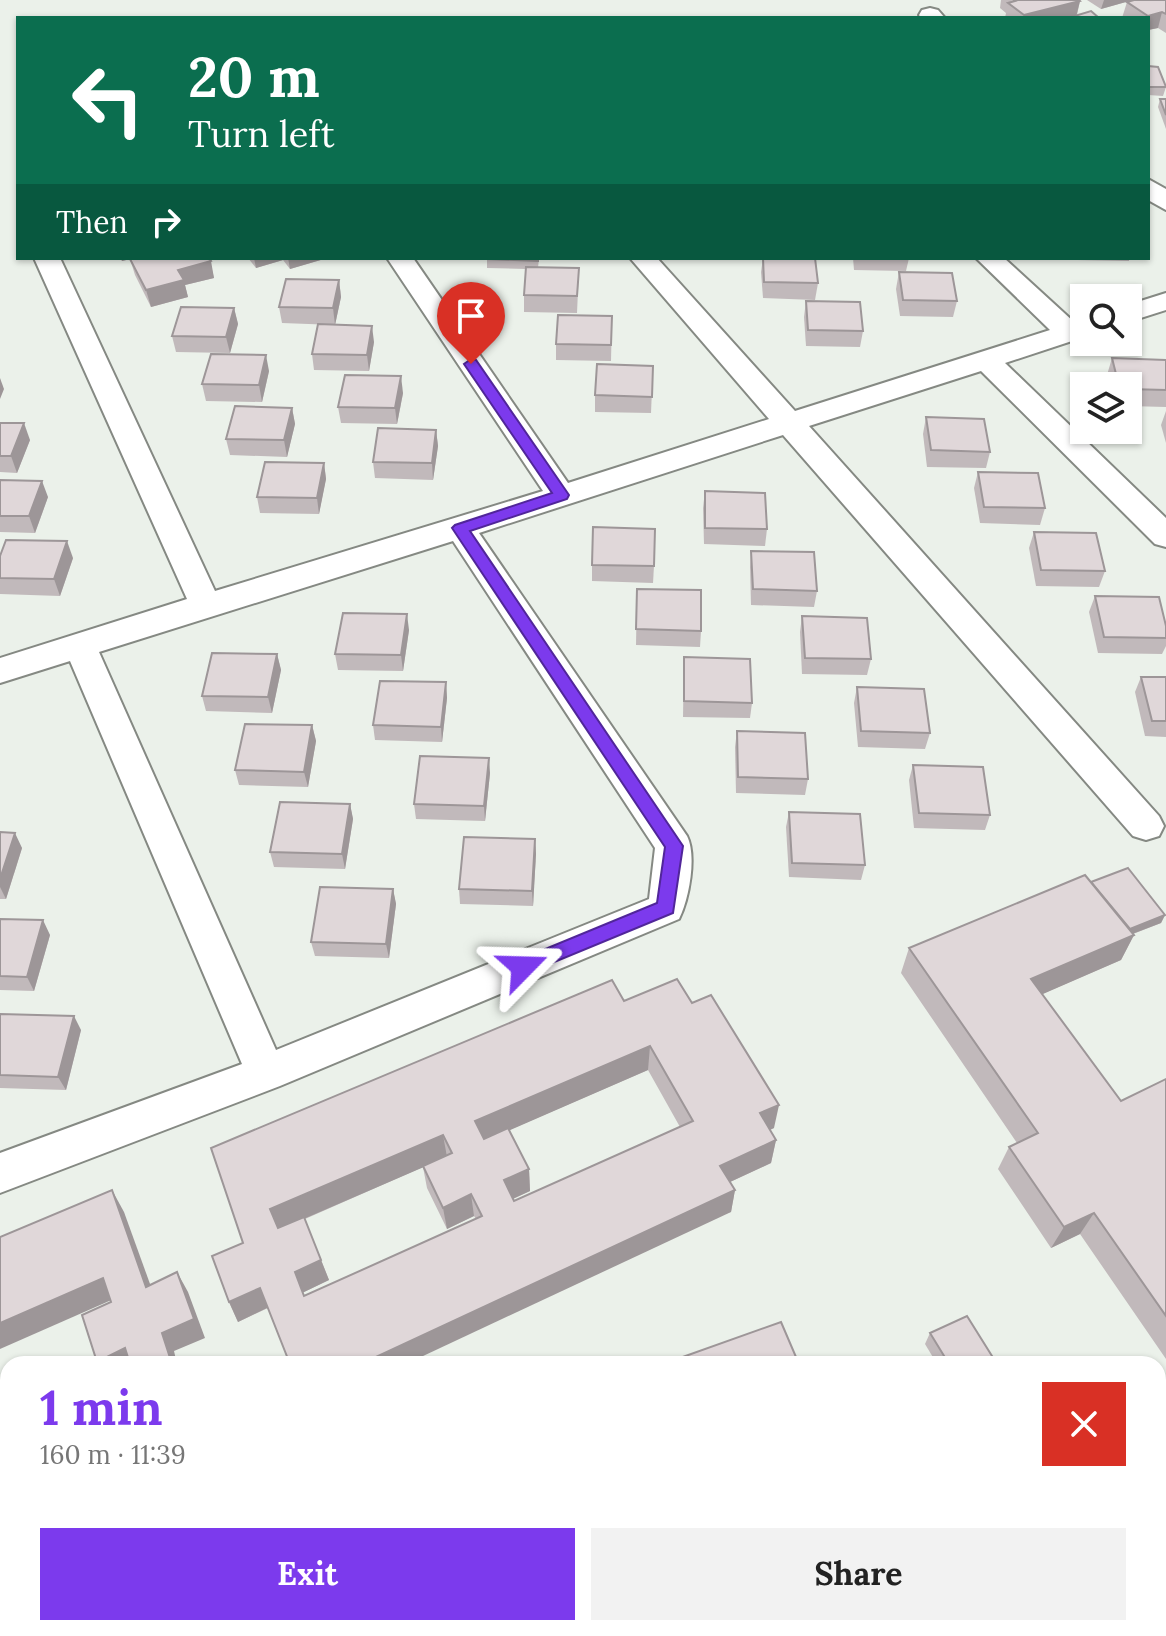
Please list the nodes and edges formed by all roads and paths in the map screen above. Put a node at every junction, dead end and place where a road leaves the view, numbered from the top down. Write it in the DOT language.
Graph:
graph roads {
  1 [pos="1150,189"];
  2 [pos="1166,202"];
  3 [pos="48,260"];
  4 [pos="401,260"];
  5 [pos="645,260"];
  6 [pos="991,260"];
  7 [pos="1164,304"];
  8 [pos="1142,310"];
  9 [pos="1070,325"];
  10 [pos="1070,332"];
  11 [pos="986,360"];
  12 [pos="789,424"];
  13 [pos="561,495"];
  14 [pos="460,528"];
  15 [pos="1166,536"];
  16 [pos="206,605"];
  17 [pos="80,647"];
  18 [pos="0,671"];
  19 [pos="1146,826"];
  20 [pos="266,1073"];
  21 [pos="0,1173"];
  1 -- 2 [label="street"];
  3 -- 16 [label="street"];
  4 -- 13 [label="street"];
  5 -- 12 [label="street"];
  6 -- 9 [label="street"];
  7 -- 8 [label="street"];
  10 -- 11 [label="street"];
  11 -- 12 [label="street"];
  11 -- 15 [label="street"];
  12 -- 13 [label="street"];
  12 -- 19 [label="street"];
  13 -- 14 [label="street"];
  14 -- 16 [label="street"];
  14 -- 20 [label="street"];
  16 -- 17 [label="street"];
  17 -- 18 [label="street"];
  17 -- 20 [label="street"];
  20 -- 21 [label="street"];
}
